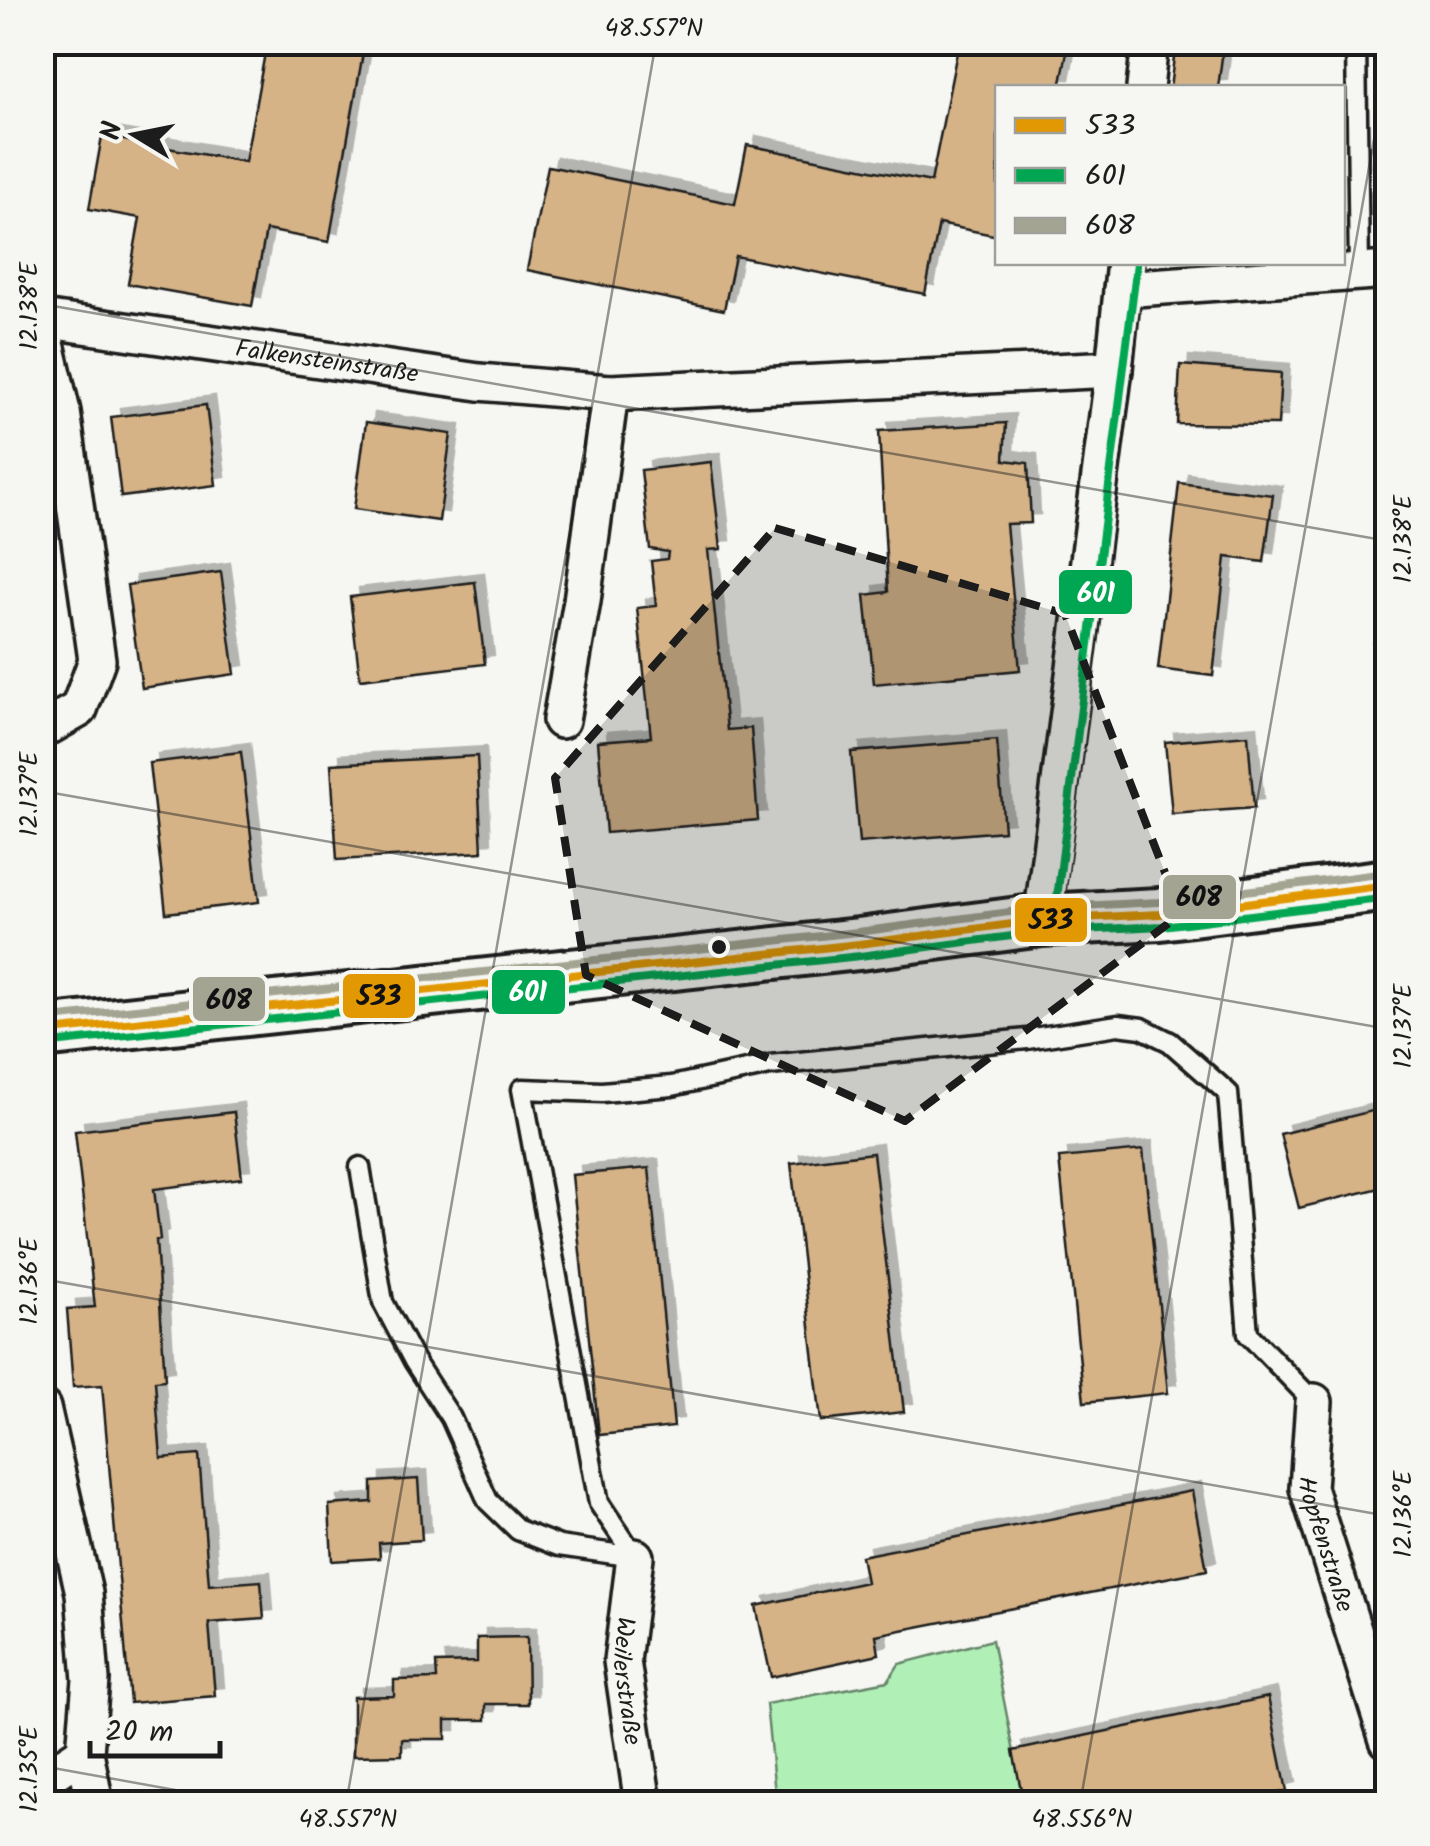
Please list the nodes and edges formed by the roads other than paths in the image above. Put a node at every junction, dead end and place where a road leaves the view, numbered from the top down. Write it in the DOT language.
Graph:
graph roads {
  1 [pos="1150,42"];
  2 [pos="1356,42"];
  3 [pos="1145,85"];
  4 [pos="1373,271"];
  5 [pos="1123,276"];
  6 [pos="42,323"];
  7 [pos="1114,369"];
  8 [pos="610,393"];
  9 [pos="561,720"];
  10 [pos="42,730"];
  11 [pos="1388,885"];
  12 [pos="1042,920"];
  13 [pos="42,1032"];
  14 [pos="360,1167"];
  15 [pos="1314,1402"];
  16 [pos="42,1408"];
  17 [pos="635,1558"];
  18 [pos="1387,1737"];
  19 [pos="85,1752"];
  20 [pos="42,1780"];
  21 [pos="95,1804"];
  22 [pos="643,1804"];
  1 -- 3 [label="street"];
  2 -- 4 [label="lane"];
  4 -- 5 [label="street"];
  5 -- 7 [label="street"];
  6 -- 8 [label="street, Falkensteinstraße"];
  6 -- 10 [label="street"];
  7 -- 8 [label="street, Falkensteinstraße"];
  7 -- 12 [label="street"];
  8 -- 9 [label="street"];
  11 -- 12 [label="main road"];
  12 -- 13 [label="main road"];
  14 -- 17 [label="lane"];
  15 -- 17 [label="lane"];
  15 -- 18 [label="street, Hopfenstraße"];
  16 -- 19 [label="street"];
  17 -- 22 [label="street, Weilerstraße"];
  19 -- 20 [label="street"];
  19 -- 21 [label="street"];
}
